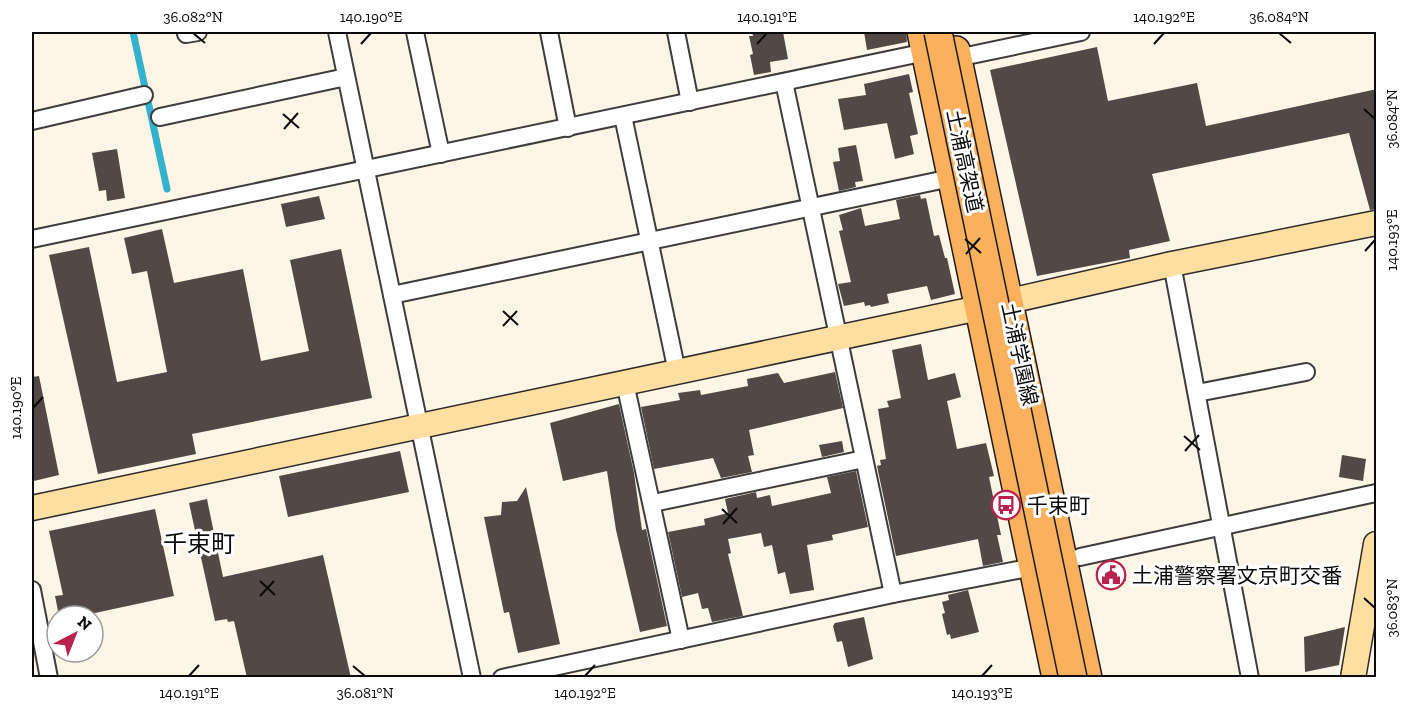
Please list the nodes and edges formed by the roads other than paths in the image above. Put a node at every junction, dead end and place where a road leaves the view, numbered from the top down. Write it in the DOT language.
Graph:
graph roads {
  1 [pos="337,32"];
  2 [pos="549,32"];
  3 [pos="676,32"];
  4 [pos="952,32"];
  5 [pos="1081,32"];
  6 [pos="416,33"];
  7 [pos="928,38"];
  8 [pos="957,58"];
  9 [pos="346,77"];
  10 [pos="784,82"];
  11 [pos="144,95"];
  12 [pos="690,102"];
  13 [pos="623,116"];
  14 [pos="160,117"];
  15 [pos="32,121"];
  16 [pos="568,128"];
  17 [pos="441,154"];
  18 [pos="365,169"];
  19 [pos="951,178"];
  20 [pos="809,208"];
  21 [pos="1377,223"];
  22 [pos="32,239"];
  23 [pos="649,241"];
  24 [pos="1172,264"];
  25 [pos="392,295"];
  26 [pos="1009,301"];
  27 [pos="979,308"];
  28 [pos="838,338"];
  29 [pos="677,372"];
  30 [pos="1306,372"];
  31 [pos="626,383"];
  32 [pos="1197,393"];
  33 [pos="420,427"];
  34 [pos="864,459"];
  35 [pos="1377,493"];
  36 [pos="653,503"];
  37 [pos="32,508"];
  38 [pos="1223,524"];
  39 [pos="1377,543"];
  40 [pos="1080,556"];
  41 [pos="1033,567"];
  42 [pos="32,590"];
  43 [pos="894,594"];
  44 [pos="681,640"];
  45 [pos="49,678"];
  46 [pos="472,678"];
  47 [pos="502,678"];
  48 [pos="1056,678"];
  49 [pos="1073,678"];
  50 [pos="1088,678"];
  51 [pos="1250,678"];
  52 [pos="1353,678"];
  1 -- 9 [label="street"];
  2 -- 16 [label="street"];
  3 -- 12 [label="street"];
  4 -- 8 [label="main road, 土浦学園線"];
  5 -- 8 [label="street"];
  6 -- 17 [label="street"];
  7 -- 8 [label="street"];
  7 -- 10 [label="street"];
  7 -- 19 [label="main road, 土浦学園線"];
  7 -- 49 [label="main road, 土浦高架道, bridge"];
  8 -- 26 [label="main road, 土浦学園線"];
  9 -- 14 [label="street"];
  9 -- 18 [label="street"];
  10 -- 12 [label="street"];
  10 -- 20 [label="street"];
  11 -- 15 [label="street"];
  12 -- 13 [label="street"];
  13 -- 16 [label="street"];
  13 -- 23 [label="street"];
  16 -- 17 [label="street"];
  17 -- 18 [label="street"];
  18 -- 22 [label="street"];
  18 -- 25 [label="street"];
  19 -- 20 [label="street"];
  19 -- 27 [label="main road, 土浦学園線"];
  20 -- 23 [label="street"];
  20 -- 28 [label="street"];
  21 -- 24 [label="street"];
  23 -- 25 [label="street"];
  23 -- 29 [label="street"];
  24 -- 26 [label="street"];
  24 -- 32 [label="street"];
  25 -- 33 [label="street"];
  26 -- 27 [label="street"];
  26 -- 50 [label="main road, 土浦学園線"];
  27 -- 28 [label="street"];
  27 -- 41 [label="main road, 土浦学園線"];
  28 -- 29 [label="street"];
  28 -- 34 [label="street"];
  29 -- 31 [label="street"];
  30 -- 32 [label="street"];
  31 -- 33 [label="street"];
  31 -- 36 [label="street"];
  32 -- 38 [label="street"];
  33 -- 37 [label="street"];
  33 -- 46 [label="street"];
  34 -- 36 [label="street"];
  34 -- 43 [label="street"];
  35 -- 38 [label="street"];
  36 -- 44 [label="street"];
  38 -- 40 [label="street"];
  38 -- 51 [label="street"];
  39 -- 52 [label="street"];
  41 -- 43 [label="street"];
  41 -- 48 [label="main road, 土浦学園線"];
  42 -- 45 [label="street"];
  43 -- 44 [label="street"];
  44 -- 47 [label="street"];
}
